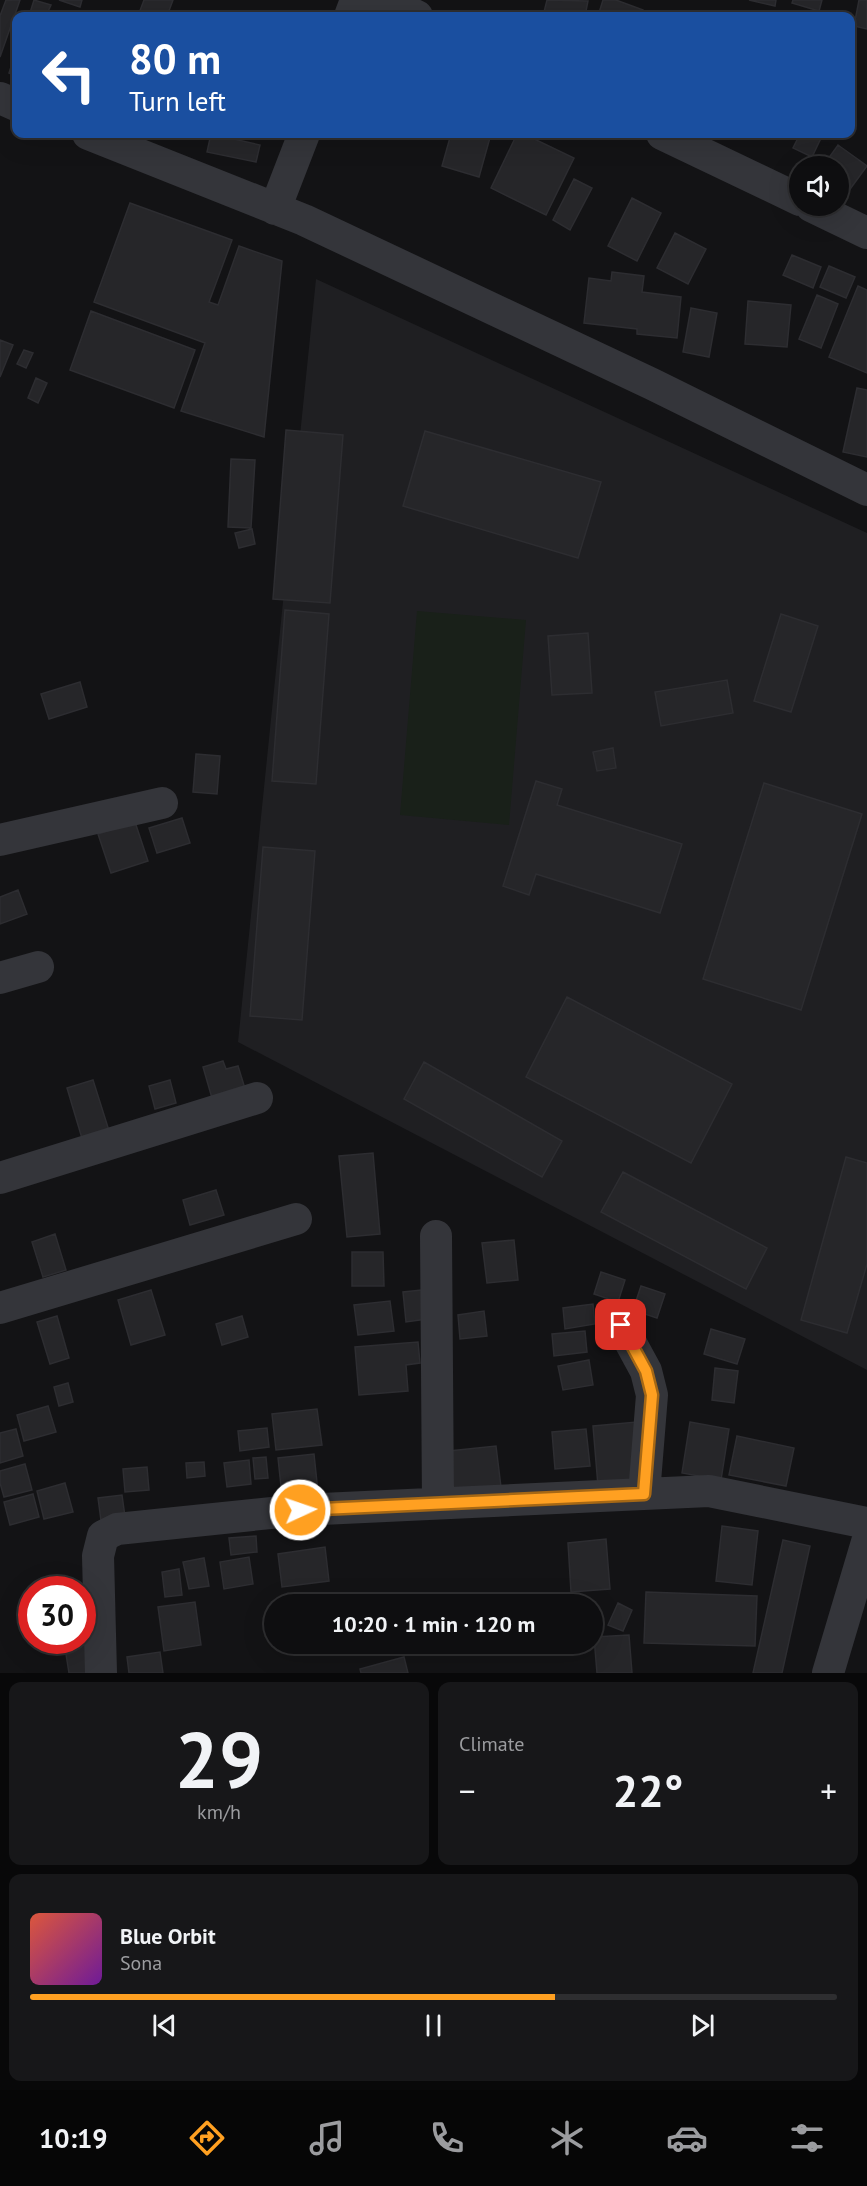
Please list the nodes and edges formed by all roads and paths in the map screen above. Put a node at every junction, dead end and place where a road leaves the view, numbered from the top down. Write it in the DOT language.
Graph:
graph roads {
  1 [pos="381,0"];
  2 [pos="408,12"];
  3 [pos="97,138"];
  4 [pos="302,138"];
  5 [pos="670,138"];
  6 [pos="789,195"];
  7 [pos="275,209"];
  8 [pos="833,216"];
  9 [pos="867,232"];
  10 [pos="867,490"];
  11 [pos="162,803"];
  12 [pos="0,840"];
  13 [pos="38,967"];
  14 [pos="0,978"];
  15 [pos="256,1098"];
  16 [pos="0,1178"];
  17 [pos="296,1219"];
  18 [pos="436,1236"];
  19 [pos="0,1308"];
  20 [pos="621,1325"];
  21 [pos="644,1494"];
  22 [pos="438,1503"];
  23 [pos="867,1523"];
  24 [pos="867,1542"];
  25 [pos="102,1673"];
  26 [pos="828,1673"];
  1 -- 2 [label="street"];
  3 -- 7 [label="street"];
  4 -- 7 [label="street"];
  5 -- 6 [label="street"];
  7 -- 10 [label="street"];
  8 -- 9 [label="street"];
  11 -- 12 [label="street"];
  13 -- 14 [label="street"];
  15 -- 16 [label="street"];
  17 -- 19 [label="street"];
  18 -- 22 [label="street"];
  20 -- 21 [label="street"];
  21 -- 22 [label="street"];
  21 -- 23 [label="street"];
  22 -- 25 [label="street"];
  24 -- 26 [label="street"];
}
